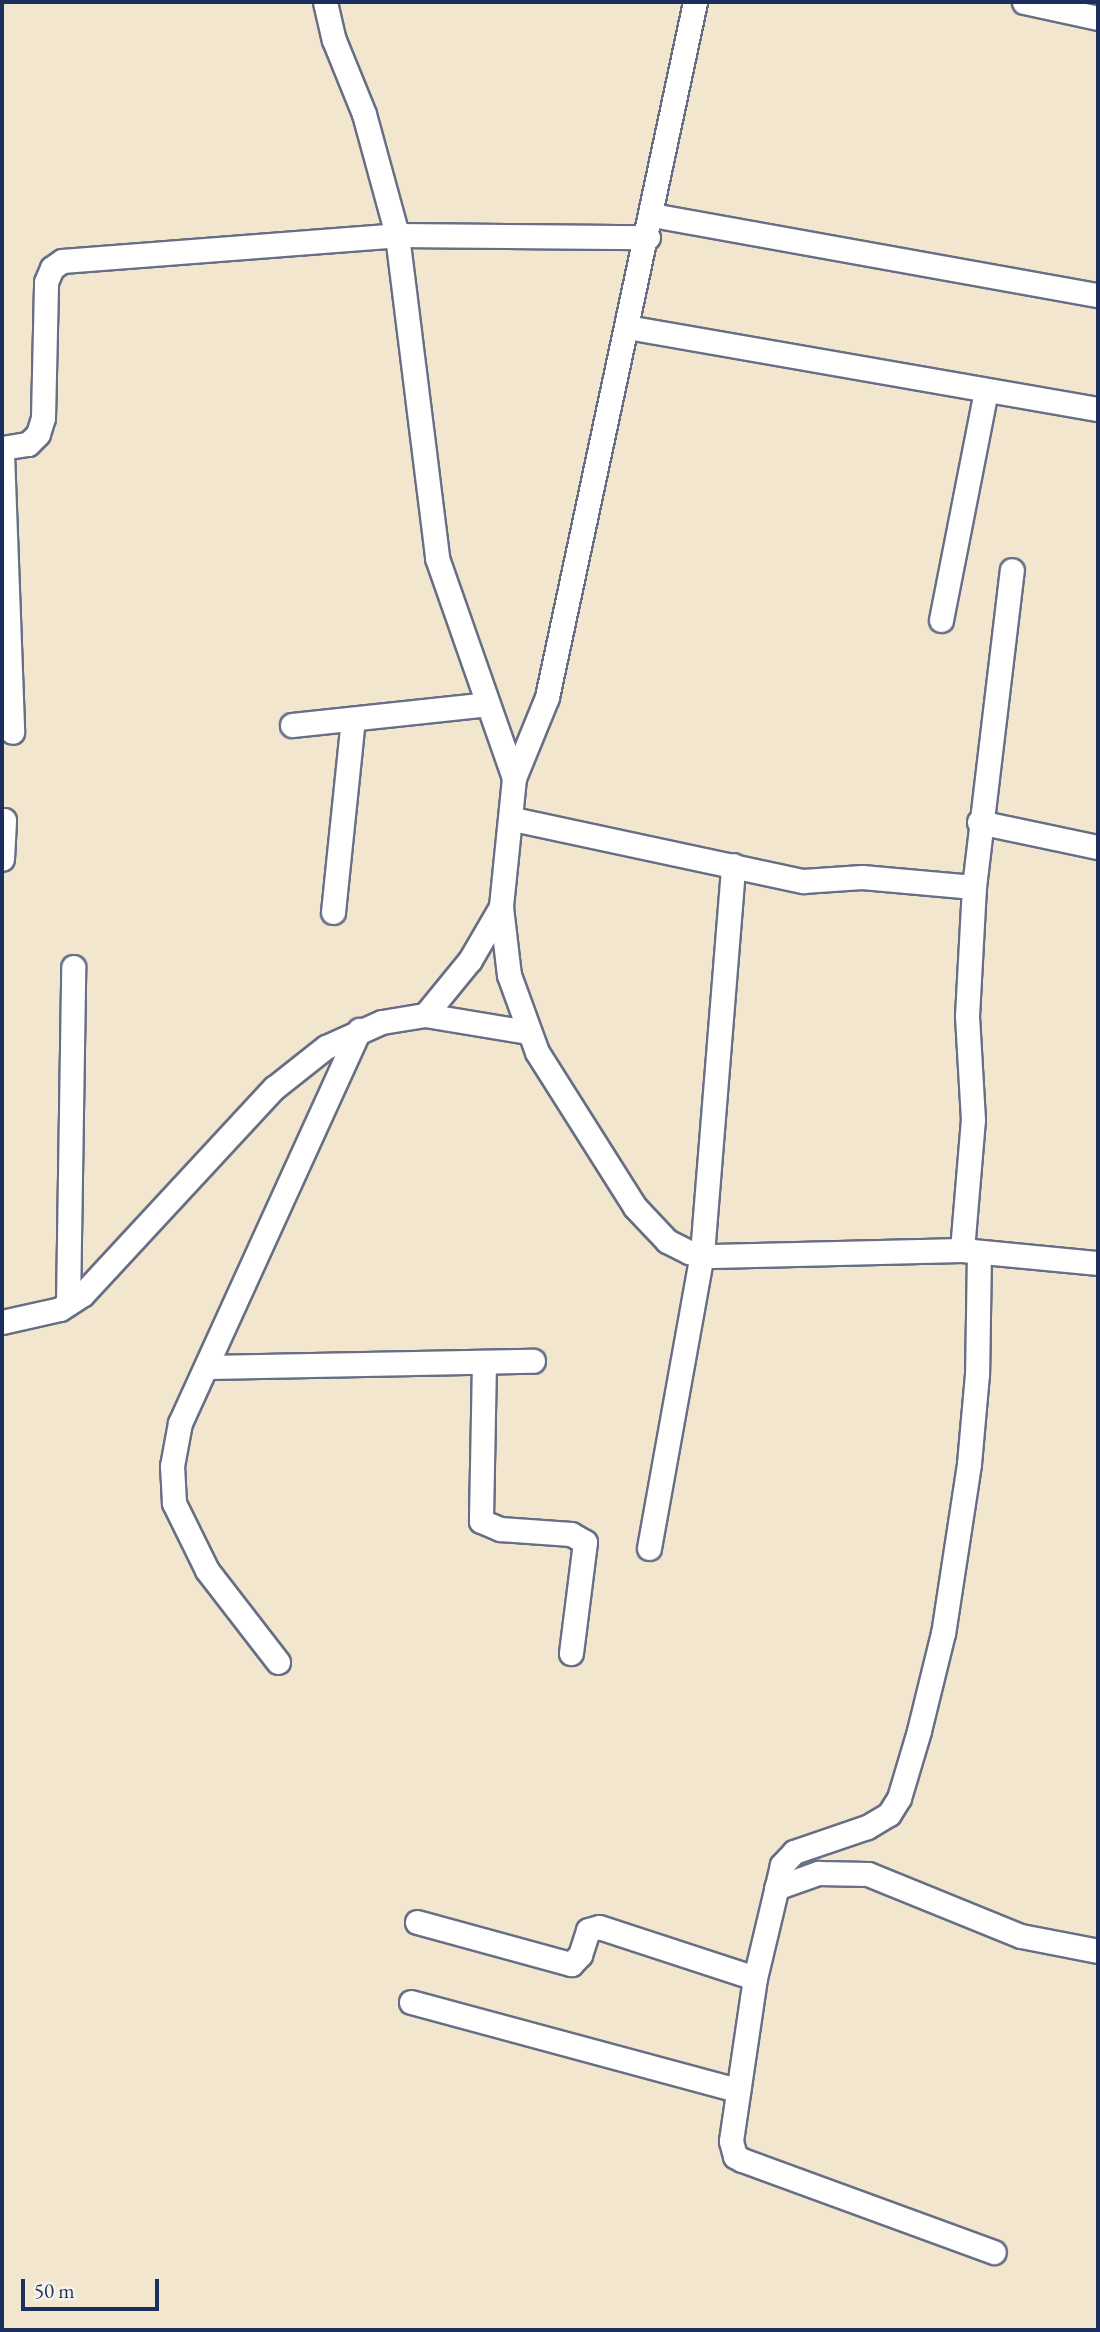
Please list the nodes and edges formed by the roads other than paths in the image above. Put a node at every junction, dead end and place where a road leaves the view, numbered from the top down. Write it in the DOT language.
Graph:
graph roads {
  1 [pos="325,2"];
  2 [pos="695,2"];
  3 [pos="1024,2"];
  4 [pos="1098,18"];
  5 [pos="650,226"];
  6 [pos="397,236"];
  7 [pos="1098,295"];
  8 [pos="627,327"];
  9 [pos="986,390"];
  10 [pos="1098,409"];
  11 [pos="2,451"];
  12 [pos="1012,570"];
  13 [pos="942,620"];
  14 [pos="487,704"];
  15 [pos="353,719"];
  16 [pos="292,725"];
  17 [pos="12,732"];
  18 [pos="514,779"];
  19 [pos="513,819"];
  20 [pos="4,820"];
  21 [pos="979,822"];
  22 [pos="1098,847"];
  23 [pos="2,859"];
  24 [pos="733,865"];
  25 [pos="974,887"];
  26 [pos="501,907"];
  27 [pos="333,912"];
  28 [pos="73,967"];
  29 [pos="425,1015"];
  30 [pos="359,1030"];
  31 [pos="528,1032"];
  32 [pos="971,1251"];
  33 [pos="702,1254"];
  34 [pos="1098,1263"];
  35 [pos="68,1303"];
  36 [pos="2,1322"];
  37 [pos="533,1361"];
  38 [pos="484,1362"];
  39 [pos="207,1367"];
  40 [pos="649,1548"];
  41 [pos="571,1653"];
  42 [pos="278,1662"];
  43 [pos="776,1888"];
  44 [pos="418,1922"];
  45 [pos="1098,1951"];
  46 [pos="755,1978"];
  47 [pos="411,2003"];
  48 [pos="738,2090"];
  49 [pos="994,2252"];
  1 -- 6 [label="street"];
  2 -- 5 [label="street"];
  3 -- 4 [label="street"];
  5 -- 6 [label="street"];
  5 -- 7 [label="street"];
  5 -- 8 [label="street"];
  6 -- 11 [label="street"];
  6 -- 14 [label="street"];
  8 -- 9 [label="street"];
  8 -- 18 [label="street"];
  9 -- 10 [label="street"];
  9 -- 13 [label="street"];
  11 -- 17 [label="street"];
  12 -- 21 [label="street"];
  14 -- 15 [label="street"];
  14 -- 18 [label="street"];
  15 -- 16 [label="street"];
  15 -- 27 [label="street"];
  18 -- 19 [label="street"];
  19 -- 24 [label="street"];
  19 -- 26 [label="street"];
  20 -- 23 [label="street"];
  21 -- 22 [label="street"];
  21 -- 25 [label="street"];
  24 -- 25 [label="street"];
  24 -- 33 [label="street"];
  25 -- 32 [label="street"];
  26 -- 29 [label="street"];
  26 -- 31 [label="street"];
  28 -- 35 [label="street"];
  29 -- 30 [label="street"];
  29 -- 31 [label="street"];
  30 -- 35 [label="street"];
  30 -- 39 [label="street"];
  31 -- 33 [label="street"];
  32 -- 33 [label="street"];
  32 -- 34 [label="street"];
  32 -- 43 [label="street"];
  33 -- 40 [label="street"];
  35 -- 36 [label="street"];
  37 -- 38 [label="street"];
  38 -- 39 [label="street"];
  38 -- 41 [label="street"];
  39 -- 42 [label="street"];
  43 -- 45 [label="street"];
  43 -- 46 [label="street"];
  44 -- 46 [label="street"];
  46 -- 48 [label="street"];
  47 -- 48 [label="street"];
  48 -- 49 [label="street"];
}
